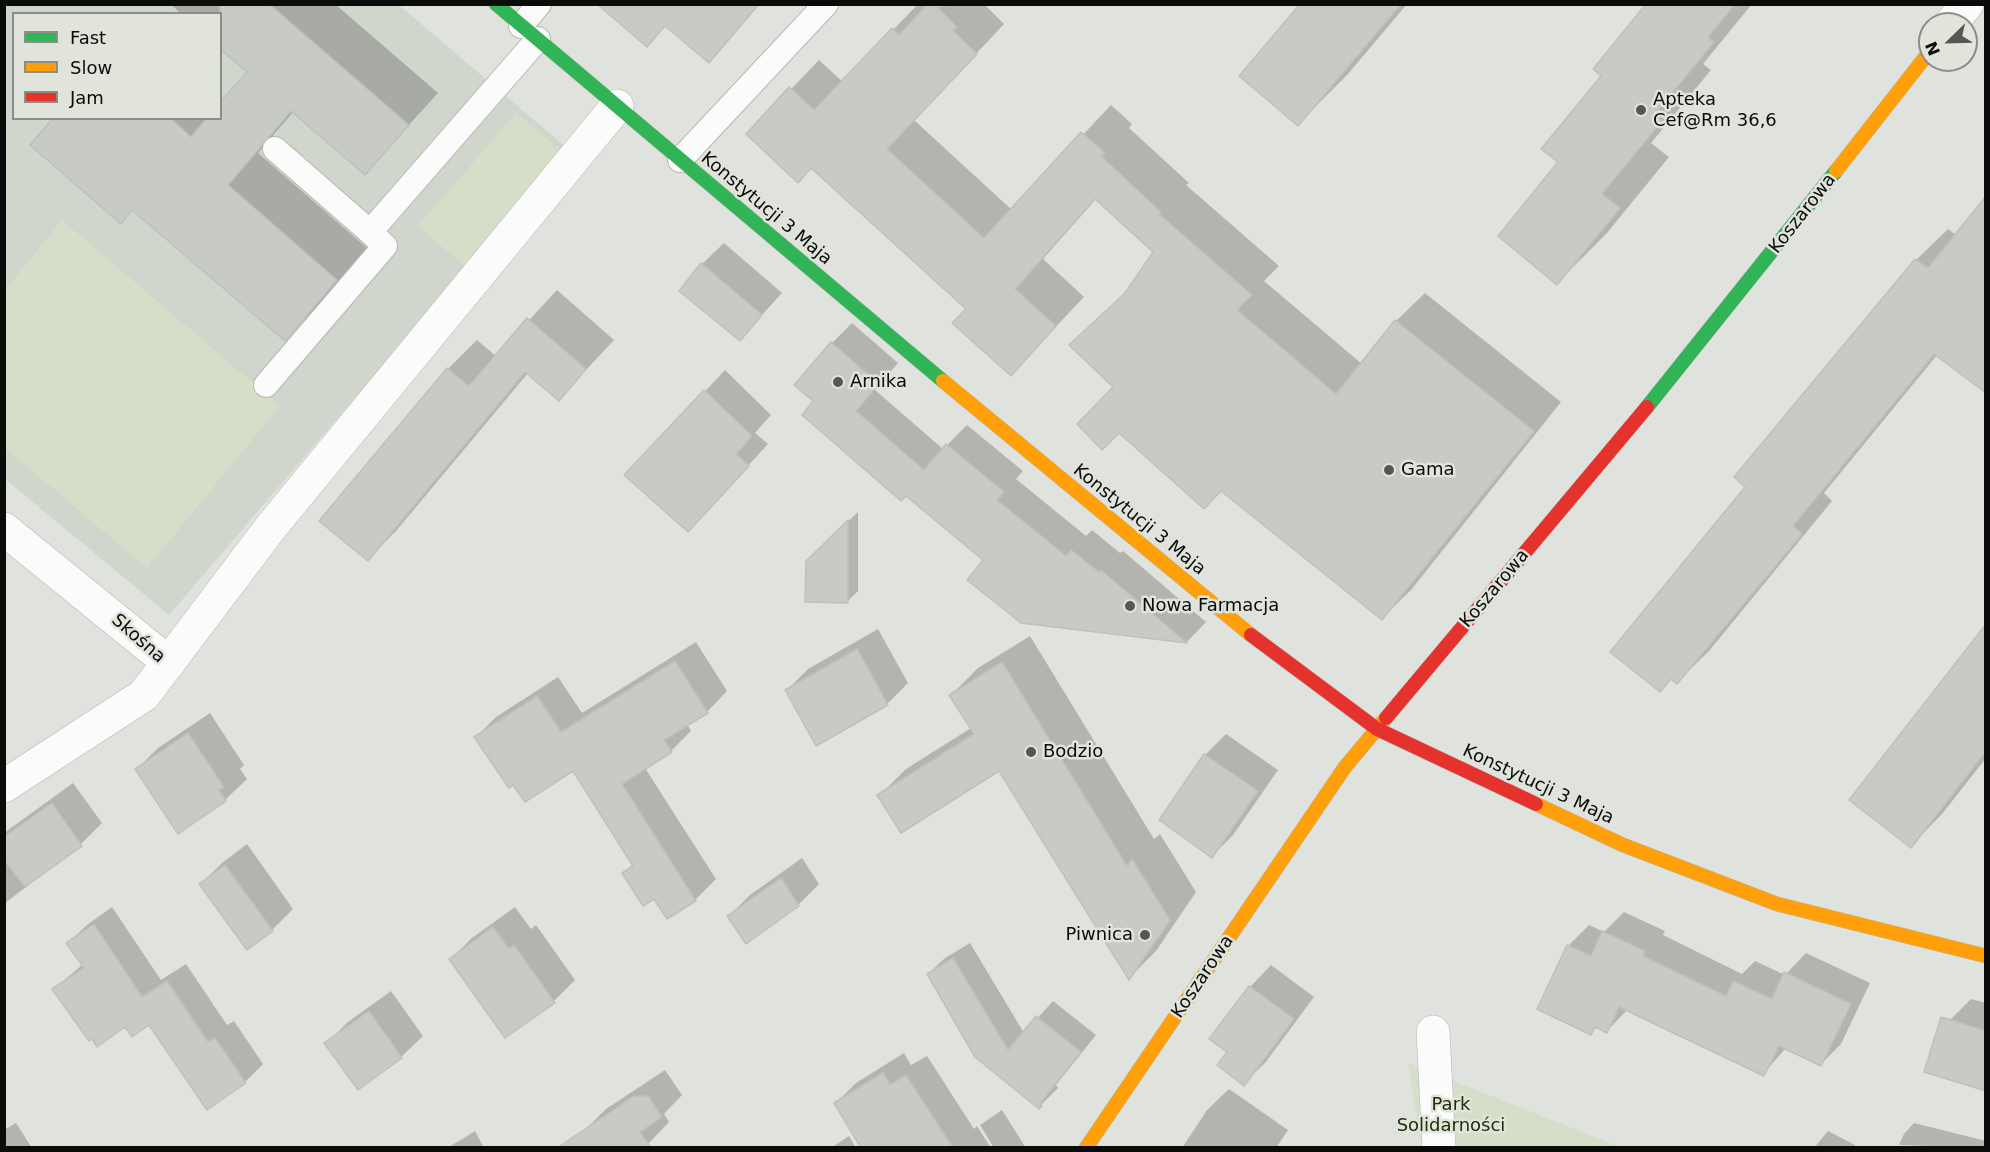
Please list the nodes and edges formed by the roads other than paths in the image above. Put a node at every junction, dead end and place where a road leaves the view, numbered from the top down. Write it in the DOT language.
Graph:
graph roads {
  1 [pos="496,4"];
  2 [pos="539,4"];
  3 [pos="826,4"];
  4 [pos="529,32"];
  5 [pos="1918,66"];
  6 [pos="616,106"];
  7 [pos="275,149"];
  8 [pos="680,159"];
  9 [pos="370,232"];
  10 [pos="266,385"];
  11 [pos="4,530"];
  12 [pos="169,663"];
  13 [pos="1377,729"];
  14 [pos="4,786"];
  15 [pos="1986,956"];
  16 [pos="1433,1032"];
  17 [pos="1086,1148"];
  18 [pos="1439,1148"];
  1 -- 4 [label="street, Konstytucji 3 Maja"];
  2 -- 4 [label="lane"];
  3 -- 8 [label="lane"];
  4 -- 6 [label="street, Konstytucji 3 Maja"];
  4 -- 9 [label="lane"];
  5 -- 13 [label="street, Koszarowa"];
  6 -- 8 [label="street, Konstytucji 3 Maja"];
  6 -- 12 [label="street"];
  7 -- 9 [label="lane"];
  8 -- 13 [label="street, Konstytucji 3 Maja"];
  9 -- 10 [label="lane"];
  11 -- 12 [label="street, Skośna"];
  12 -- 14 [label="street, Skośna"];
  13 -- 15 [label="street, Konstytucji 3 Maja"];
  13 -- 17 [label="street, Koszarowa"];
  16 -- 18 [label="street"];
}
